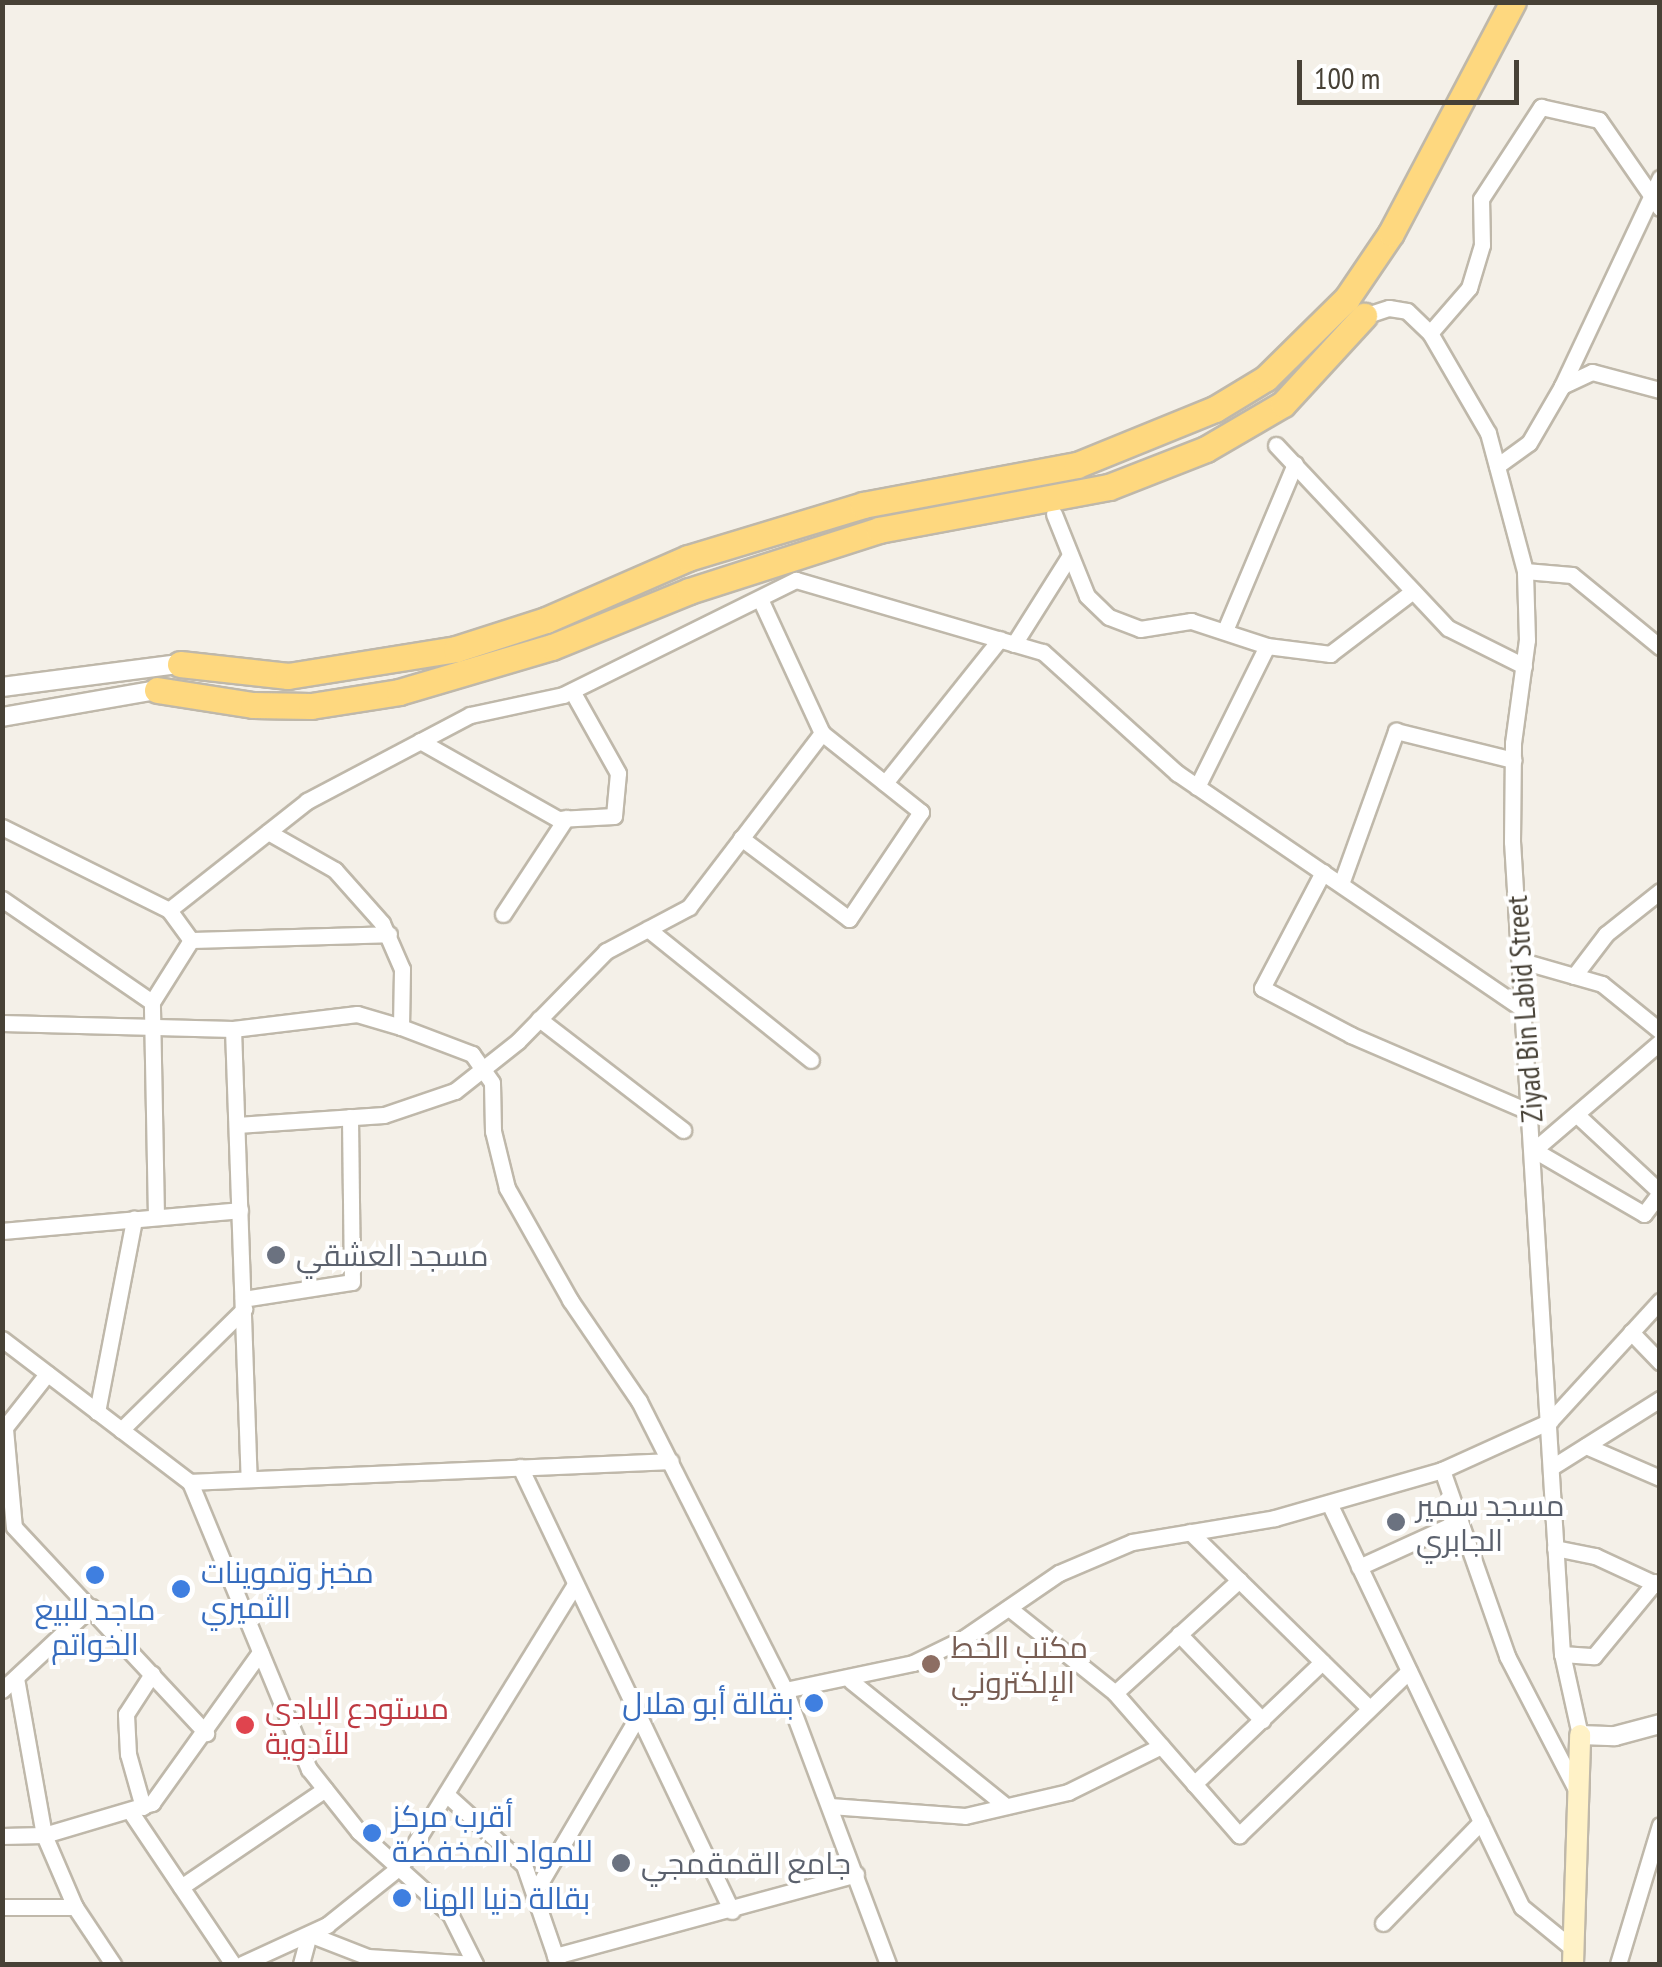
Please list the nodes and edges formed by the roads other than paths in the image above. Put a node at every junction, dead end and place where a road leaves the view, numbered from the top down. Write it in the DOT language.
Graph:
graph roads {
  1 [pos="1513,2"];
  2 [pos="1660,178"];
  3 [pos="1654,202"];
  4 [pos="1364,316"];
  5 [pos="1430,332"];
  6 [pos="1562,386"];
  7 [pos="1660,390"];
  8 [pos="1276,445"];
  9 [pos="1295,464"];
  10 [pos="1497,466"];
  11 [pos="1054,514"];
  12 [pos="1070,555"];
  13 [pos="1525,571"];
  14 [pos="1414,591"];
  15 [pos="760,599"];
  16 [pos="1226,628"];
  17 [pos="1007,641"];
  18 [pos="1266,646"];
  19 [pos="1660,647"];
  20 [pos="180,664"];
  21 [pos="1524,666"];
  22 [pos="2,687"];
  23 [pos="156,690"];
  24 [pos="572,691"];
  25 [pos="2,717"];
  26 [pos="822,733"];
  27 [pos="420,741"];
  28 [pos="1513,760"];
  29 [pos="885,783"];
  30 [pos="1197,787"];
  31 [pos="566,818"];
  32 [pos="2,827"];
  33 [pos="268,832"];
  34 [pos="742,838"];
  35 [pos="1322,872"];
  36 [pos="1340,884"];
  37 [pos="1660,891"];
  38 [pos="2,899"];
  39 [pos="169,910"];
  40 [pos="503,914"];
  41 [pos="648,929"];
  42 [pos="388,934"];
  43 [pos="191,940"];
  44 [pos="1522,961"];
  45 [pos="1574,976"];
  46 [pos="152,1002"];
  47 [pos="1525,1010"];
  48 [pos="539,1019"];
  49 [pos="152,1022"];
  50 [pos="2,1023"];
  51 [pos="401,1027"];
  52 [pos="233,1028"];
  53 [pos="1660,1031"];
  54 [pos="1660,1042"];
  55 [pos="811,1060"];
  56 [pos="482,1070"];
  57 [pos="1532,1112"];
  58 [pos="1576,1114"];
  59 [pos="350,1117"];
  60 [pos="237,1125"];
  61 [pos="683,1130"];
  62 [pos="1534,1150"];
  63 [pos="1660,1193"];
  64 [pos="240,1210"];
  65 [pos="156,1217"];
  66 [pos="134,1219"];
  67 [pos="2,1231"];
  68 [pos="1660,1301"];
  69 [pos="243,1304"];
  70 [pos="1632,1332"];
  71 [pos="2,1339"];
  72 [pos="1660,1362"];
  73 [pos="47,1374"];
  74 [pos="1660,1399"];
  75 [pos="97,1412"];
  76 [pos="1550,1420"];
  77 [pos="4,1430"];
  78 [pos="121,1430"];
  79 [pos="1586,1446"];
  80 [pos="671,1462"];
  81 [pos="520,1467"];
  82 [pos="1552,1467"];
  83 [pos="1442,1470"];
  84 [pos="249,1477"];
  85 [pos="1660,1478"];
  86 [pos="190,1482"];
  87 [pos="1329,1503"];
  88 [pos="1460,1521"];
  89 [pos="8,1528"];
  90 [pos="1190,1532"];
  91 [pos="1555,1548"];
  92 [pos="1360,1568"];
  93 [pos="1239,1580"];
  94 [pos="1657,1584"];
  95 [pos="574,1586"];
  96 [pos="92,1607"];
  97 [pos="1008,1608"];
  98 [pos="1180,1634"];
  99 [pos="260,1652"];
  100 [pos="1562,1654"];
  101 [pos="1322,1662"];
  102 [pos="1409,1670"];
  103 [pos="152,1674"];
  104 [pos="16,1678"];
  105 [pos="851,1681"];
  106 [pos="2,1690"];
  107 [pos="785,1690"];
  108 [pos="1115,1693"];
  109 [pos="1368,1708"];
  110 [pos="638,1716"];
  111 [pos="1262,1720"];
  112 [pos="1660,1724"];
  113 [pos="206,1733"];
  114 [pos="1580,1735"];
  115 [pos="1161,1746"];
  116 [pos="1194,1784"];
  117 [pos="325,1789"];
  118 [pos="1578,1791"];
  119 [pos="446,1794"];
  120 [pos="830,1806"];
  121 [pos="1006,1806"];
  122 [pos="137,1809"];
  123 [pos="1481,1822"];
  124 [pos="1660,1825"];
  125 [pos="44,1835"];
  126 [pos="2,1836"];
  127 [pos="401,1866"];
  128 [pos="856,1874"];
  129 [pos="182,1887"];
  130 [pos="536,1890"];
  131 [pos="2,1907"];
  132 [pos="75,1907"];
  133 [pos="732,1911"];
  134 [pos="1382,1923"];
  135 [pos="309,1934"];
  136 [pos="1572,1956"];
  137 [pos="556,1960"];
  138 [pos="368,1961"];
  139 [pos="406,1962"];
  140 [pos="113,1964"];
  141 [pos="233,1964"];
  142 [pos="242,1964"];
  143 [pos="301,1964"];
  144 [pos="475,1964"];
  145 [pos="888,1964"];
  146 [pos="1618,1964"];
  1 -- 20 [label="highway"];
  2 -- 3 [label="street"];
  3 -- 5 [label="street"];
  3 -- 6 [label="street"];
  4 -- 5 [label="street"];
  4 -- 23 [label="highway"];
  5 -- 10 [label="street, Ziyad Bin Labid Street"];
  6 -- 7 [label="street"];
  6 -- 10 [label="street"];
  8 -- 9 [label="street"];
  9 -- 14 [label="street"];
  9 -- 16 [label="street"];
  10 -- 13 [label="street, Ziyad Bin Labid Street"];
  11 -- 12 [label="street"];
  12 -- 16 [label="street"];
  12 -- 17 [label="street"];
  13 -- 19 [label="street"];
  13 -- 21 [label="street, Ziyad Bin Labid Street"];
  14 -- 18 [label="street"];
  14 -- 21 [label="street"];
  15 -- 17 [label="street"];
  15 -- 24 [label="street"];
  15 -- 26 [label="street"];
  16 -- 18 [label="street"];
  17 -- 29 [label="street"];
  17 -- 30 [label="street"];
  18 -- 30 [label="street"];
  20 -- 22 [label="street"];
  21 -- 28 [label="street, Ziyad Bin Labid Street"];
  23 -- 25 [label="street"];
  24 -- 27 [label="street"];
  24 -- 31 [label="street"];
  26 -- 29 [label="street"];
  26 -- 34 [label="street"];
  27 -- 31 [label="street"];
  27 -- 33 [label="street"];
  28 -- 36 [label="street"];
  28 -- 44 [label="street, Ziyad Bin Labid Street"];
  29 -- 34 [label="street"];
  30 -- 35 [label="street"];
  31 -- 40 [label="street"];
  32 -- 39 [label="street"];
  33 -- 39 [label="street"];
  33 -- 42 [label="street"];
  34 -- 41 [label="street"];
  35 -- 36 [label="street"];
  35 -- 57 [label="street"];
  36 -- 47 [label="street"];
  37 -- 45 [label="street"];
  38 -- 46 [label="street"];
  39 -- 43 [label="street"];
  41 -- 48 [label="street"];
  41 -- 55 [label="street"];
  42 -- 43 [label="street"];
  42 -- 51 [label="street"];
  43 -- 46 [label="street"];
  44 -- 45 [label="street"];
  44 -- 47 [label="street, Ziyad Bin Labid Street"];
  45 -- 53 [label="street"];
  46 -- 49 [label="street"];
  47 -- 57 [label="street, Ziyad Bin Labid Street"];
  48 -- 56 [label="street"];
  48 -- 61 [label="street"];
  49 -- 50 [label="street"];
  49 -- 52 [label="street"];
  49 -- 65 [label="street"];
  51 -- 52 [label="street"];
  51 -- 56 [label="street"];
  52 -- 60 [label="street"];
  54 -- 58 [label="street"];
  56 -- 59 [label="street"];
  56 -- 80 [label="street"];
  57 -- 62 [label="street, Ziyad Bin Labid Street"];
  58 -- 62 [label="street"];
  58 -- 63 [label="street"];
  59 -- 60 [label="street"];
  59 -- 69 [label="street"];
  60 -- 64 [label="street"];
  62 -- 63 [label="street"];
  62 -- 76 [label="street, Ziyad Bin Labid Street"];
  64 -- 65 [label="street"];
  64 -- 69 [label="street"];
  65 -- 66 [label="street"];
  66 -- 67 [label="street"];
  66 -- 75 [label="street"];
  68 -- 70 [label="street"];
  69 -- 78 [label="street"];
  69 -- 84 [label="street"];
  70 -- 72 [label="street"];
  70 -- 76 [label="street"];
  71 -- 73 [label="street"];
  73 -- 75 [label="street"];
  73 -- 77 [label="street"];
  74 -- 79 [label="street"];
  75 -- 78 [label="street"];
  76 -- 82 [label="street, Ziyad Bin Labid Street"];
  76 -- 83 [label="street"];
  77 -- 89 [label="street"];
  78 -- 86 [label="street"];
  79 -- 82 [label="street"];
  79 -- 85 [label="street"];
  80 -- 81 [label="street"];
  80 -- 107 [label="street"];
  81 -- 84 [label="street"];
  81 -- 95 [label="street"];
  82 -- 91 [label="street, Ziyad Bin Labid Street"];
  83 -- 87 [label="street"];
  83 -- 88 [label="street"];
  84 -- 86 [label="street"];
  86 -- 99 [label="street"];
  87 -- 90 [label="street"];
  87 -- 92 [label="street"];
  88 -- 92 [label="street"];
  88 -- 118 [label="street"];
  89 -- 96 [label="street"];
  90 -- 93 [label="street"];
  90 -- 97 [label="street"];
  91 -- 94 [label="street"];
  91 -- 100 [label="street, Ziyad Bin Labid Street"];
  92 -- 102 [label="street"];
  93 -- 98 [label="street"];
  93 -- 101 [label="street"];
  94 -- 100 [label="street"];
  95 -- 110 [label="street"];
  95 -- 119 [label="street"];
  96 -- 103 [label="street"];
  96 -- 104 [label="street"];
  97 -- 105 [label="street"];
  97 -- 108 [label="street"];
  98 -- 108 [label="street"];
  98 -- 111 [label="street"];
  99 -- 113 [label="street"];
  99 -- 117 [label="street"];
  100 -- 114 [label="street, Ziyad Bin Labid Street"];
  101 -- 109 [label="street"];
  101 -- 111 [label="street"];
  102 -- 109 [label="street"];
  102 -- 123 [label="street"];
  103 -- 113 [label="street"];
  103 -- 122 [label="street"];
  104 -- 106 [label="street"];
  104 -- 125 [label="street"];
  105 -- 107 [label="street"];
  105 -- 121 [label="street"];
  107 -- 120 [label="street"];
  108 -- 115 [label="street"];
  109 -- 116 [label="street"];
  110 -- 130 [label="street"];
  110 -- 133 [label="street"];
  111 -- 116 [label="street"];
  112 -- 114 [label="street"];
  113 -- 122 [label="street"];
  114 -- 118 [label="main road, Ziyad Bin Labid Street"];
  115 -- 116 [label="street"];
  115 -- 121 [label="street"];
  117 -- 127 [label="street"];
  117 -- 129 [label="street"];
  118 -- 136 [label="main road, Ziyad Bin Labid Street"];
  119 -- 127 [label="street"];
  119 -- 130 [label="street"];
  120 -- 121 [label="street"];
  120 -- 128 [label="street"];
  122 -- 125 [label="street"];
  122 -- 129 [label="street"];
  123 -- 134 [label="street"];
  123 -- 136 [label="street"];
  124 -- 146 [label="street"];
  125 -- 126 [label="street"];
  125 -- 132 [label="street"];
  127 -- 135 [label="street"];
  127 -- 144 [label="street"];
  128 -- 133 [label="street"];
  128 -- 145 [label="street"];
  129 -- 141 [label="street"];
  130 -- 137 [label="street"];
  131 -- 132 [label="street"];
  132 -- 140 [label="street"];
  133 -- 137 [label="street"];
  135 -- 138 [label="street"];
  135 -- 142 [label="street"];
  135 -- 143 [label="street"];
  138 -- 139 [label="street"];
  139 -- 144 [label="street"];
}
